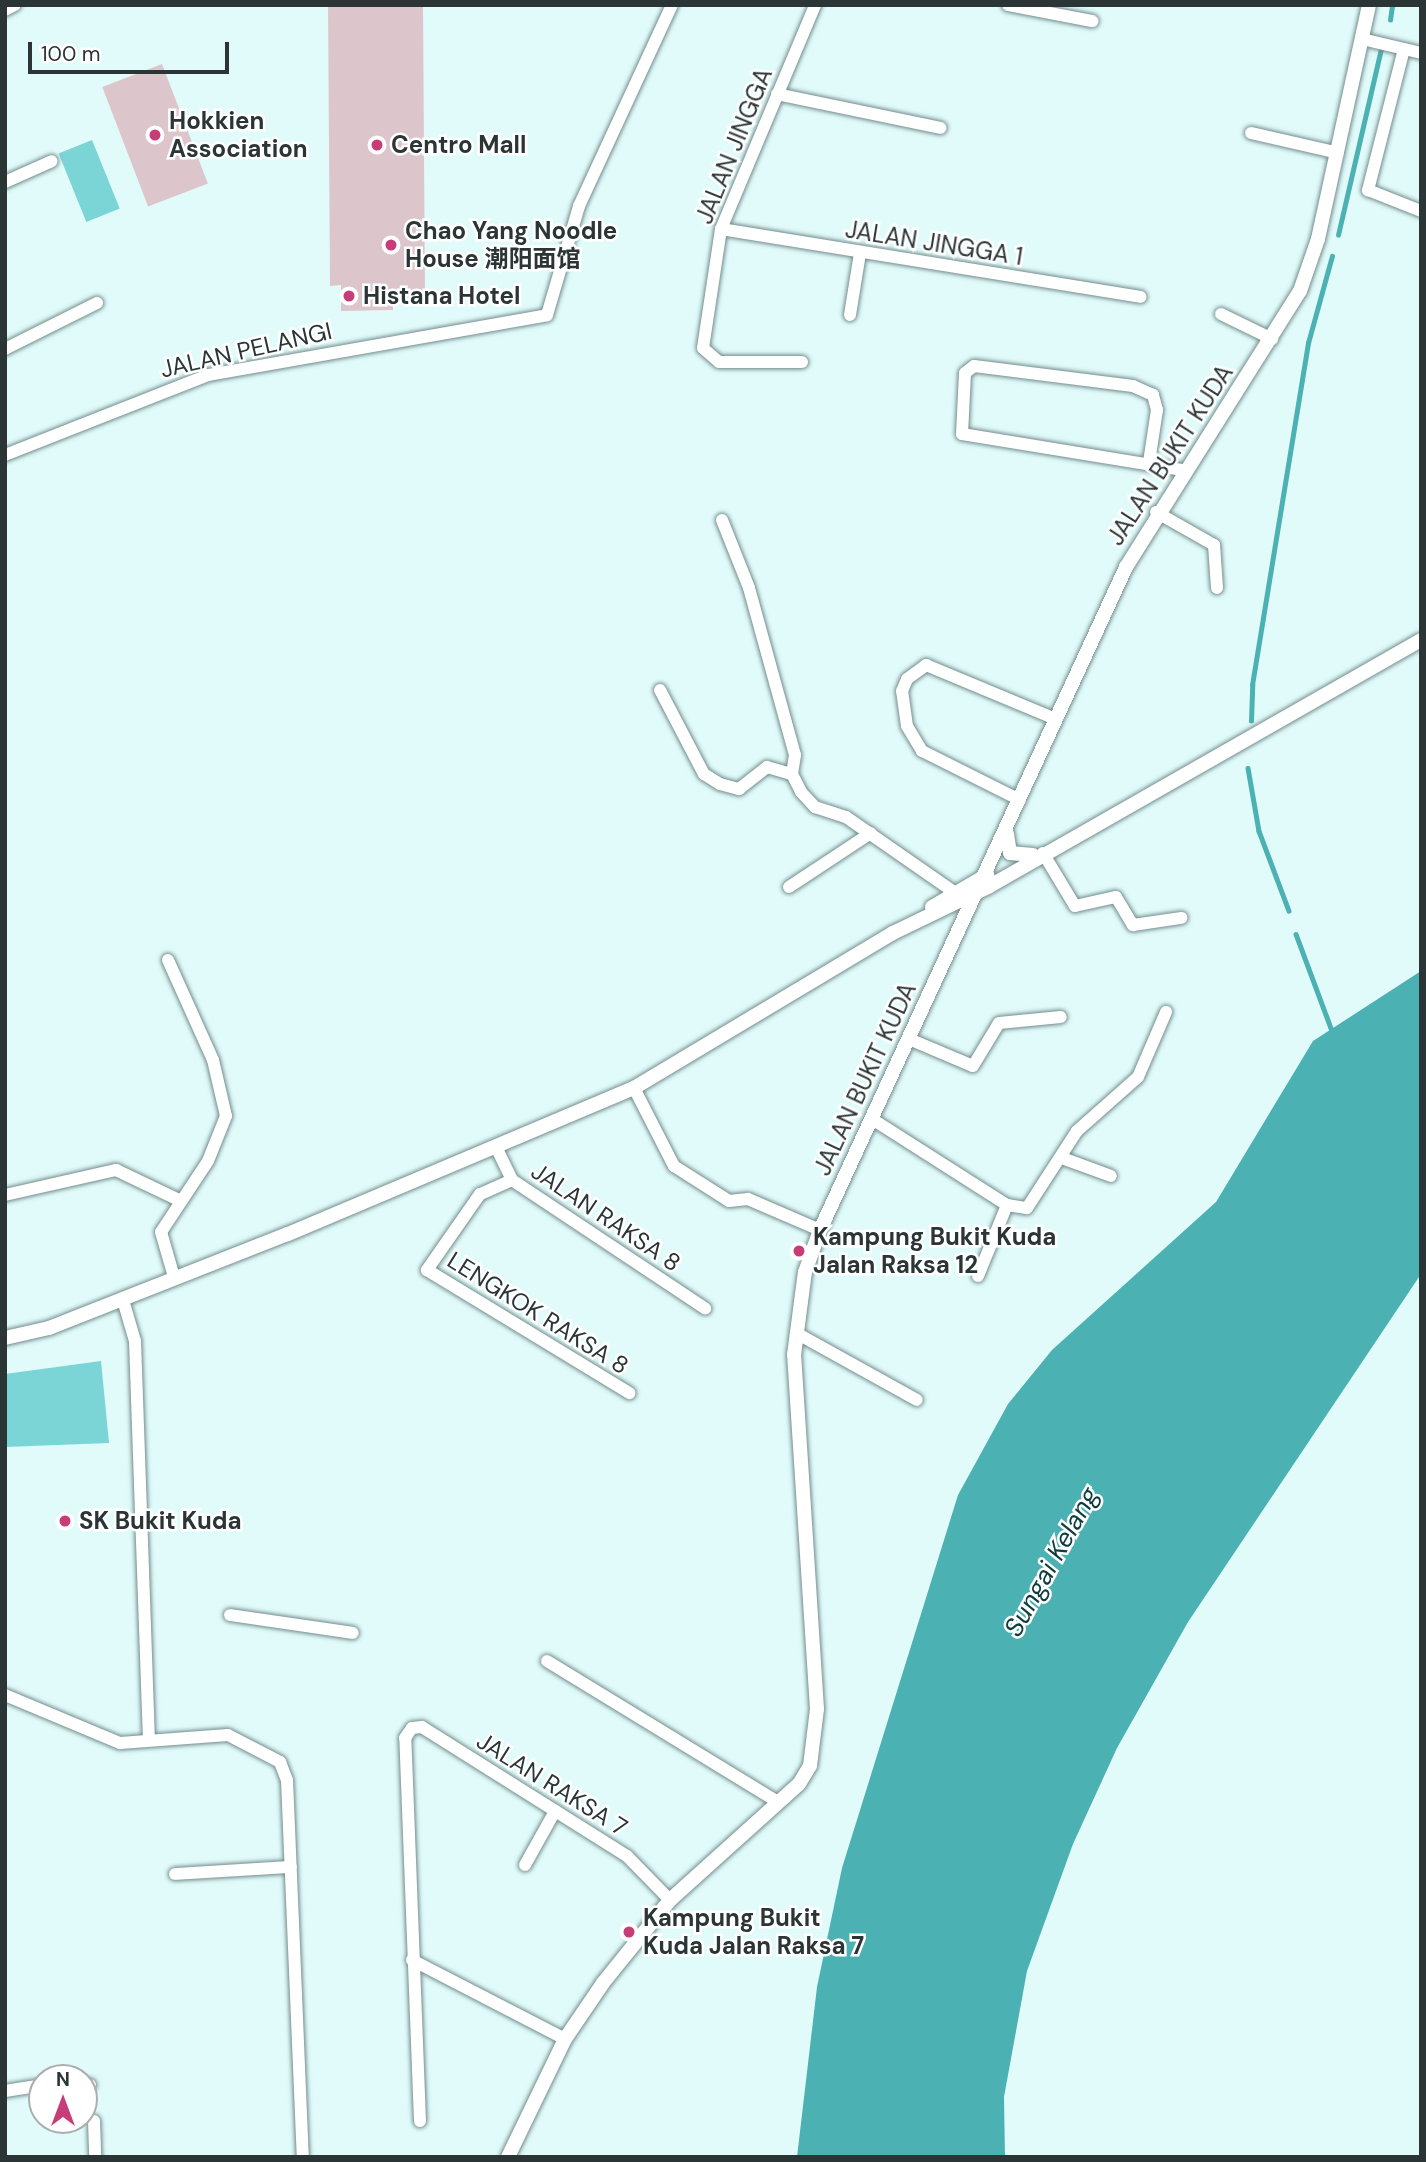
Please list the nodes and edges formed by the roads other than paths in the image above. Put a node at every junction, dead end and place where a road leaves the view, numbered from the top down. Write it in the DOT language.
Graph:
graph roads {
  1 [pos="15,5"];
  2 [pos="672,5"];
  3 [pos="815,5"];
  4 [pos="1008,5"];
  5 [pos="1369,5"];
  6 [pos="5,10"];
  7 [pos="1092,21"];
  8 [pos="1362,39"];
  9 [pos="1404,49"];
  10 [pos="1421,53"];
  11 [pos="776,94"];
  12 [pos="941,128"];
  13 [pos="1251,133"];
  14 [pos="1338,153"];
  15 [pos="52,161"];
  16 [pos="5,182"];
  17 [pos="1421,211"];
  18 [pos="721,229"];
  19 [pos="860,253"];
  20 [pos="1141,297"];
  21 [pos="97,303"];
  22 [pos="1221,314"];
  23 [pos="850,315"];
  24 [pos="1272,339"];
  25 [pos="5,349"];
  26 [pos="802,362"];
  27 [pos="5,455"];
  28 [pos="1149,463"];
  29 [pos="1183,470"];
  30 [pos="1156,512"];
  31 [pos="722,520"];
  32 [pos="1217,588"];
  33 [pos="1421,639"];
  34 [pos="660,690"];
  35 [pos="1056,719"];
  36 [pos="792,774"];
  37 [pos="1020,800"];
  38 [pos="1008,826"];
  39 [pos="871,833"];
  40 [pos="1041,853"];
  41 [pos="984,876"];
  42 [pos="789,887"];
  43 [pos="954,892"];
  44 [pos="977,892"];
  45 [pos="1181,918"];
  46 [pos="921,920"];
  47 [pos="899,930"];
  48 [pos="956,935"];
  49 [pos="168,960"];
  50 [pos="1166,1012"];
  51 [pos="1061,1017"];
  52 [pos="909,1038"];
  53 [pos="634,1088"];
  54 [pos="872,1119"];
  55 [pos="497,1149"];
  56 [pos="1062,1158"];
  57 [pos="1111,1176"];
  58 [pos="512,1180"];
  59 [pos="5,1195"];
  60 [pos="180,1201"];
  61 [pos="1007,1205"];
  62 [pos="820,1230"];
  63 [pos="978,1276"];
  64 [pos="174,1277"];
  65 [pos="123,1300"];
  66 [pos="705,1308"];
  67 [pos="796,1333"];
  68 [pos="5,1338"];
  69 [pos="629,1393"];
  70 [pos="918,1400"];
  71 [pos="230,1615"];
  72 [pos="353,1633"];
  73 [pos="547,1661"];
  74 [pos="5,1695"];
  75 [pos="149,1740"];
  76 [pos="778,1802"];
  77 [pos="555,1811"];
  78 [pos="525,1865"];
  79 [pos="291,1867"];
  80 [pos="175,1874"];
  81 [pos="670,1900"];
  82 [pos="412,1960"];
  83 [pos="565,2039"];
  84 [pos="28,2087"];
  85 [pos="5,2091"];
  86 [pos="420,2121"];
  87 [pos="94,2134"];
  88 [pos="95,2157"];
  89 [pos="303,2157"];
  90 [pos="508,2157"];
  1 -- 6 [label="street"];
  2 -- 27 [label="street, JALAN PELANGI"];
  3 -- 11 [label="street, JALAN JINGGA"];
  4 -- 7 [label="street"];
  5 -- 8 [label="street, JALAN BUKIT KUDA"];
  8 -- 9 [label="street"];
  8 -- 14 [label="street, JALAN BUKIT KUDA"];
  9 -- 10 [label="street"];
  9 -- 17 [label="street"];
  11 -- 12 [label="street"];
  11 -- 18 [label="street, JALAN JINGGA"];
  13 -- 14 [label="street"];
  14 -- 24 [label="street, JALAN BUKIT KUDA"];
  15 -- 16 [label="street"];
  18 -- 19 [label="street, JALAN JINGGA 1"];
  18 -- 26 [label="street, JALAN JINGGA"];
  19 -- 20 [label="street, JALAN JINGGA 1"];
  19 -- 23 [label="street"];
  21 -- 25 [label="street"];
  22 -- 24 [label="street"];
  24 -- 29 [label="street, JALAN BUKIT KUDA"];
  28 -- 28 [label="street"];
  28 -- 29 [label="street"];
  29 -- 30 [label="street, JALAN BUKIT KUDA"];
  30 -- 32 [label="street"];
  30 -- 35 [label="street, JALAN BUKIT KUDA"];
  31 -- 36 [label="street"];
  33 -- 40 [label="street"];
  34 -- 36 [label="street"];
  35 -- 37 [label="street, JALAN BUKIT KUDA"];
  35 -- 37 [label="street"];
  36 -- 39 [label="street"];
  37 -- 38 [label="street, JALAN BUKIT KUDA"];
  38 -- 40 [label="street"];
  38 -- 41 [label="street, JALAN BUKIT KUDA"];
  39 -- 42 [label="street"];
  39 -- 43 [label="street"];
  40 -- 41 [label="street"];
  40 -- 44 [label="street"];
  40 -- 45 [label="street"];
  41 -- 43 [label="street"];
  41 -- 44 [label="street, JALAN BUKIT KUDA"];
  43 -- 47 [label="street"];
  44 -- 46 [label="street"];
  44 -- 48 [label="street, JALAN BUKIT KUDA"];
  46 -- 47 [label="street"];
  46 -- 48 [label="street"];
  47 -- 53 [label="street"];
  48 -- 52 [label="street, JALAN BUKIT KUDA"];
  49 -- 60 [label="street"];
  50 -- 56 [label="street"];
  51 -- 52 [label="street"];
  52 -- 54 [label="street, JALAN BUKIT KUDA"];
  53 -- 55 [label="street"];
  53 -- 62 [label="street"];
  54 -- 61 [label="street"];
  54 -- 62 [label="street, JALAN BUKIT KUDA"];
  55 -- 58 [label="street, JALAN RAKSA 8"];
  55 -- 64 [label="street"];
  56 -- 57 [label="street"];
  56 -- 61 [label="street"];
  58 -- 66 [label="street, JALAN RAKSA 8"];
  58 -- 69 [label="street, LENGKOK RAKSA 8"];
  59 -- 60 [label="street"];
  60 -- 64 [label="street"];
  61 -- 63 [label="street"];
  62 -- 67 [label="street, JALAN BUKIT KUDA"];
  64 -- 65 [label="street"];
  65 -- 68 [label="street"];
  65 -- 75 [label="street"];
  67 -- 70 [label="street"];
  67 -- 76 [label="street, JALAN BUKIT KUDA"];
  71 -- 72 [label="street"];
  73 -- 76 [label="street"];
  74 -- 75 [label="street"];
  75 -- 79 [label="street"];
  76 -- 81 [label="street, JALAN BUKIT KUDA"];
  77 -- 78 [label="street"];
  77 -- 81 [label="street, JALAN RAKSA 7"];
  77 -- 82 [label="street, JALAN RAKSA 7"];
  79 -- 80 [label="street"];
  79 -- 89 [label="street"];
  81 -- 83 [label="street, JALAN BUKIT KUDA"];
  82 -- 83 [label="street"];
  82 -- 86 [label="street"];
  83 -- 90 [label="street, JALAN BUKIT KUDA"];
  84 -- 85 [label="street"];
  87 -- 88 [label="street"];
}
